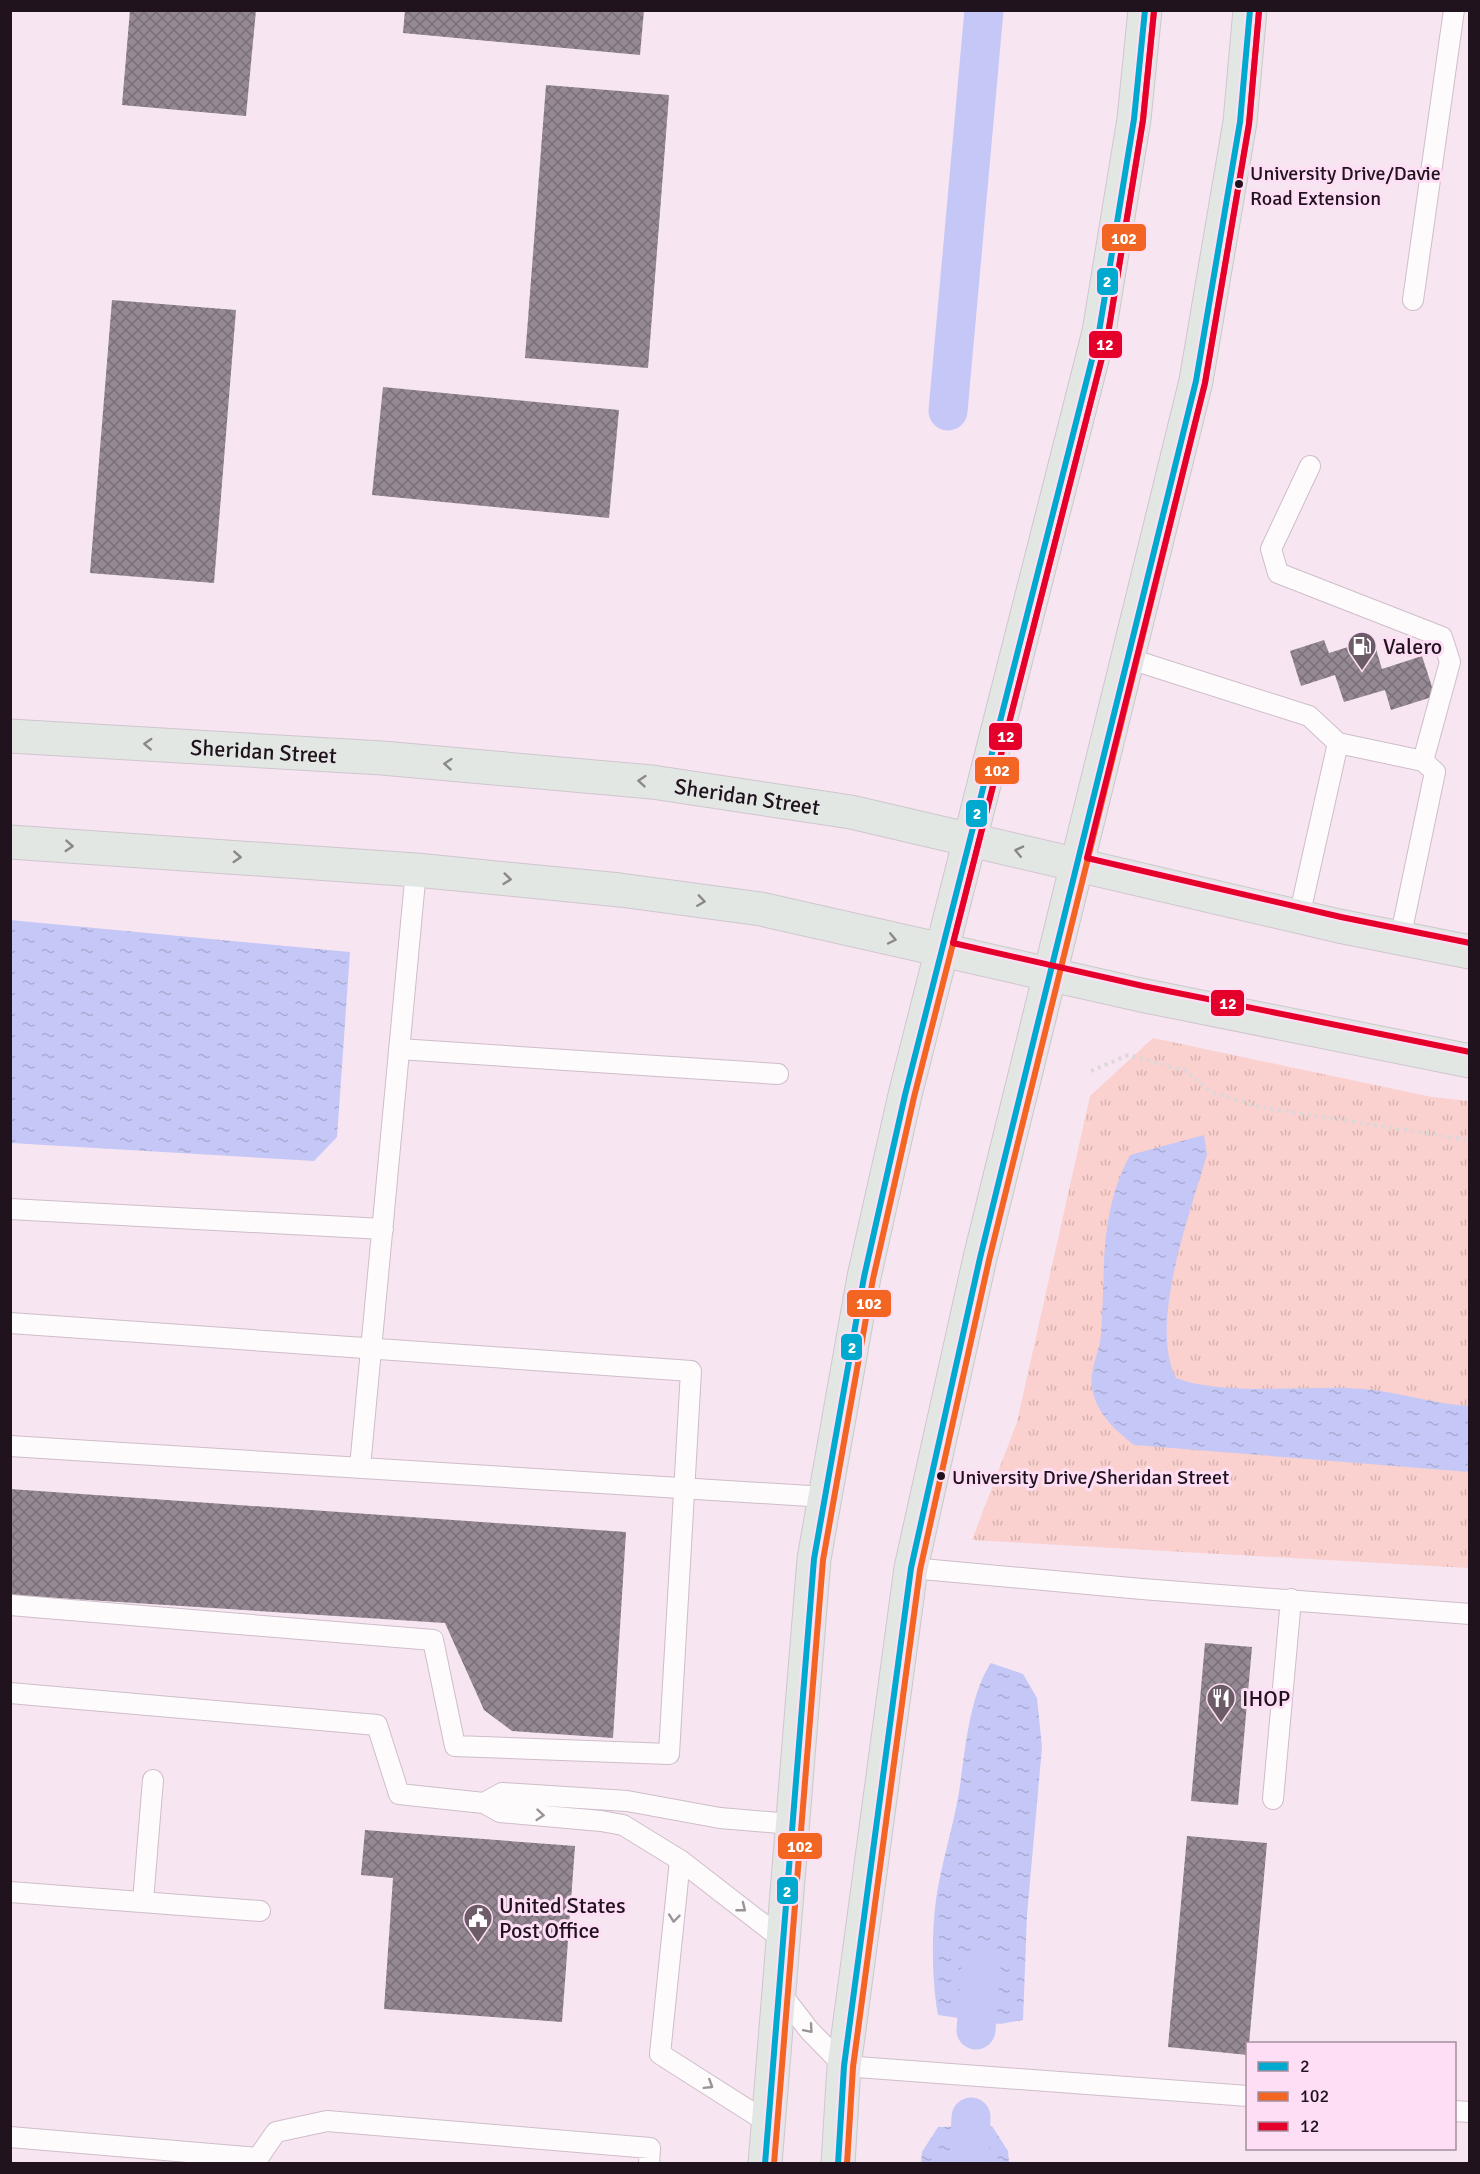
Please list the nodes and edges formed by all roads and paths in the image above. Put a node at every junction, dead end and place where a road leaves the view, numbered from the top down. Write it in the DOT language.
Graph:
graph roads {
  1 [pos="1145,10"];
  2 [pos="1250,10"];
  3 [pos="1454,10"];
  4 [pos="1413,300"];
  5 [pos="1310,466"];
  6 [pos="1127,658"];
  7 [pos="10,736"];
  8 [pos="1338,743"];
  9 [pos="1423,761"];
  10 [pos="970,840"];
  11 [pos="10,842"];
  12 [pos="1076,865"];
  13 [pos="416,870"];
  14 [pos="1299,917"];
  15 [pos="1400,939"];
  16 [pos="942,950"];
  17 [pos="1470,952"];
  18 [pos="1049,974"];
  19 [pos="399,1049"];
  20 [pos="1470,1061"];
  21 [pos="1090,1071"];
  22 [pos="778,1074"];
  23 [pos="1470,1140"];
  24 [pos="10,1209"];
  25 [pos="383,1229"];
  26 [pos="10,1323"];
  27 [pos="372,1348"];
  28 [pos="10,1446"];
  29 [pos="360,1467"];
  30 [pos="684,1487"];
  31 [pos="825,1497"];
  32 [pos="911,1568"];
  33 [pos="1291,1599"];
  34 [pos="10,1605"];
  35 [pos="1470,1614"];
  36 [pos="10,1693"];
  37 [pos="153,1780"];
  38 [pos="1273,1800"];
  39 [pos="484,1803"];
  40 [pos="791,1824"];
  41 [pos="680,1860"];
  42 [pos="10,1892"];
  43 [pos="143,1901"];
  44 [pos="260,1911"];
  45 [pos="782,1939"];
  46 [pos="777,1989"];
  47 [pos="844,2066"];
  48 [pos="1246,2096"];
  49 [pos="767,2122"];
  50 [pos="10,2137"];
  51 [pos="649,2163"];
  52 [pos="765,2163"];
  53 [pos="838,2163"];
  1 -- 10 [label="main road"];
  2 -- 6 [label="main road"];
  3 -- 4 [label="lane"];
  5 -- 9 [label="lane"];
  6 -- 8 [label="lane"];
  6 -- 12 [label="main road"];
  10 -- 7 [label="main road, Sheridan Street, one-way"];
  8 -- 9 [label="lane"];
  8 -- 14 [label="lane"];
  9 -- 15 [label="lane"];
  12 -- 10 [label="main road, Sheridan Street, one-way"];
  10 -- 16 [label="main road"];
  11 -- 13 [label="main road, one-way"];
  12 -- 14 [label="main road, Sheridan Street"];
  12 -- 18 [label="main road"];
  13 -- 16 [label="main road, one-way"];
  13 -- 19 [label="lane"];
  14 -- 15 [label="main road, Sheridan Street"];
  15 -- 17 [label="main road, Sheridan Street"];
  16 -- 18 [label="main road"];
  16 -- 31 [label="main road"];
  18 -- 20 [label="main road"];
  18 -- 32 [label="main road"];
  19 -- 22 [label="lane"];
  19 -- 25 [label="lane"];
  21 -- 23 [label="path"];
  24 -- 25 [label="lane"];
  25 -- 27 [label="lane"];
  26 -- 27 [label="lane"];
  27 -- 29 [label="lane"];
  27 -- 30 [label="lane"];
  28 -- 29 [label="lane"];
  29 -- 30 [label="lane"];
  30 -- 31 [label="lane"];
  30 -- 34 [label="lane"];
  31 -- 40 [label="main road"];
  32 -- 33 [label="lane"];
  32 -- 47 [label="main road"];
  33 -- 35 [label="lane"];
  33 -- 38 [label="lane"];
  36 -- 39 [label="lane"];
  37 -- 43 [label="lane"];
  39 -- 40 [label="lane"];
  39 -- 41 [label="lane, one-way"];
  40 -- 45 [label="main road"];
  41 -- 45 [label="lane, one-way"];
  41 -- 49 [label="lane, one-way"];
  42 -- 43 [label="lane"];
  43 -- 44 [label="lane"];
  45 -- 46 [label="main road"];
  46 -- 47 [label="lane, one-way"];
  46 -- 49 [label="main road"];
  47 -- 48 [label="lane"];
  47 -- 53 [label="main road"];
  49 -- 52 [label="main road"];
  50 -- 51 [label="lane"];
}
